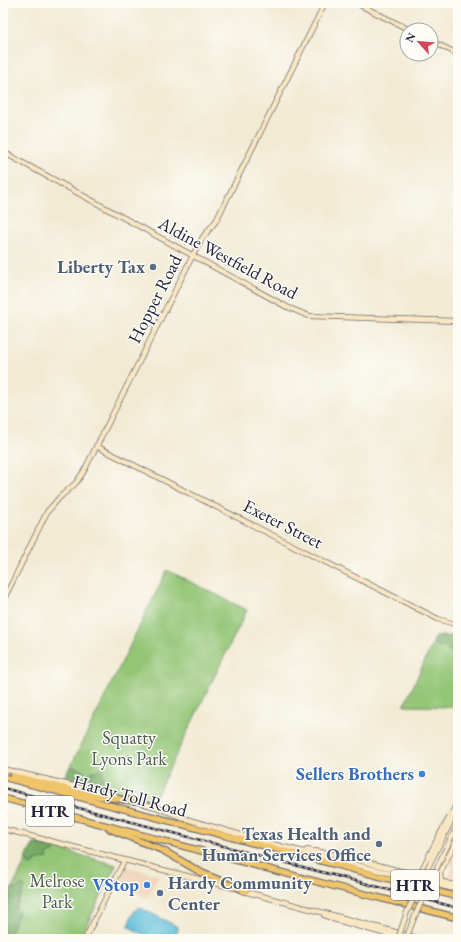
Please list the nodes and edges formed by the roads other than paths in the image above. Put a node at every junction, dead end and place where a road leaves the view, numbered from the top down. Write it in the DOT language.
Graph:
graph roads {
  1 [pos="325,3"];
  2 [pos="356,3"];
  3 [pos="399,24"];
  4 [pos="439,45"];
  5 [pos="458,54"];
  6 [pos="3,152"];
  7 [pos="193,255"];
  8 [pos="458,321"];
  9 [pos="96,446"];
  10 [pos="3,601"];
  11 [pos="458,625"];
  12 [pos="3,769"];
  13 [pos="3,776"];
  14 [pos="3,798"];
  15 [pos="134,801"];
  16 [pos="458,802"];
  17 [pos="458,808"];
  18 [pos="97,823"];
  19 [pos="458,824"];
  20 [pos="3,829"];
  21 [pos="458,837"];
  22 [pos="276,845"];
  23 [pos="124,861"];
  24 [pos="425,864"];
  25 [pos="442,869"];
  26 [pos="419,875"];
  27 [pos="422,880"];
  28 [pos="441,881"];
  29 [pos="430,883"];
  30 [pos="458,886"];
  31 [pos="458,890"];
  32 [pos="246,891"];
  33 [pos="458,897"];
  34 [pos="313,910"];
  35 [pos="458,918"];
  36 [pos="400,934"];
  37 [pos="395,938"];
  38 [pos="406,938"];
  39 [pos="85,939"];
  40 [pos="421,939"];
  1 -- 7 [label="main road, Hopper Road"];
  2 -- 3 [label="main road"];
  4 -- 5 [label="main road"];
  6 -- 7 [label="main road, Aldine Westfield Road"];
  7 -- 8 [label="main road, Aldine Westfield Road"];
  7 -- 9 [label="main road, Hopper Road"];
  9 -- 10 [label="main road, Hopper Road"];
  9 -- 11 [label="main road, Exeter Street"];
  12 -- 15 [label="main road"];
  13 -- 15 [label="highway"];
  13 -- 33 [label="highway, Hardy Toll Road / HTR"];
  14 -- 18 [label="highway, Hardy Toll Road / HTR"];
  15 -- 22 [label="main road"];
  16 -- 24 [label="main road"];
  17 -- 27 [label="main road, bridge"];
  18 -- 32 [label="highway"];
  18 -- 35 [label="highway, Hardy Toll Road / HTR"];
  19 -- 29 [label="main road, bridge"];
  20 -- 23 [label="main road"];
  21 -- 25 [label="main road"];
  22 -- 26 [label="main road"];
  22 -- 27 [label="main road"];
  23 -- 32 [label="main road"];
  23 -- 39 [label="main road"];
  24 -- 25 [label="main road"];
  24 -- 26 [label="main road"];
  25 -- 28 [label="main road"];
  26 -- 28 [label="main road"];
  27 -- 29 [label="main road, bridge"];
  27 -- 36 [label="main road, bridge"];
  28 -- 30 [label="main road"];
  29 -- 31 [label="main road"];
  29 -- 38 [label="main road, bridge"];
  32 -- 34 [label="main road"];
  34 -- 36 [label="main road"];
  34 -- 37 [label="main road"];
  36 -- 37 [label="main road, bridge"];
  36 -- 38 [label="main road, bridge"];
  37 -- 38 [label="main road"];
  38 -- 40 [label="main road"];
}
